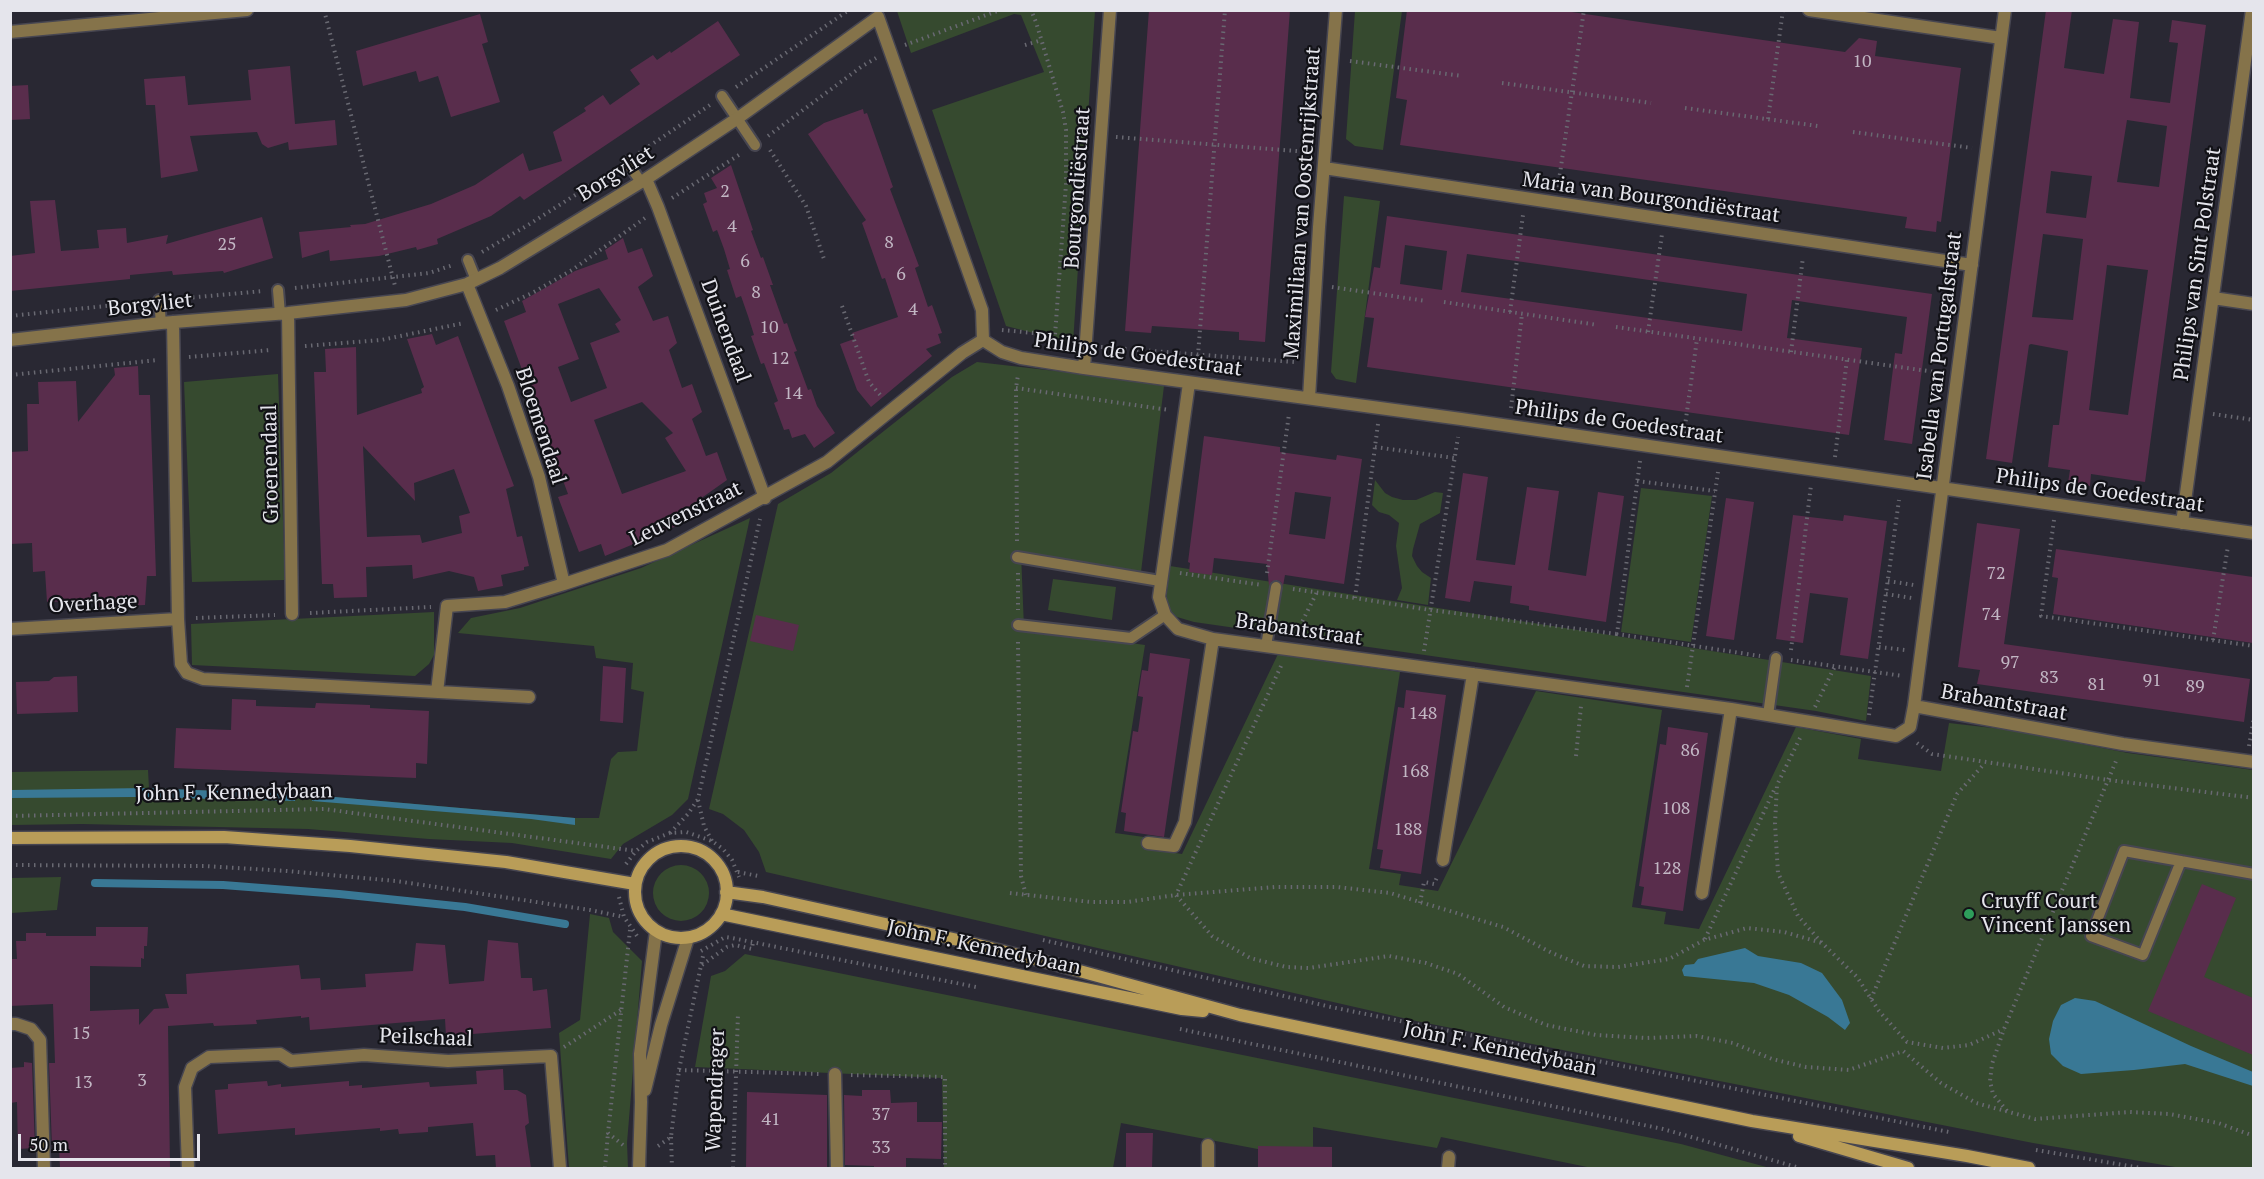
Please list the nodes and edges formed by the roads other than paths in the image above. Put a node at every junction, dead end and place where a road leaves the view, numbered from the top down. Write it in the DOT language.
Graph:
graph roads {
  1 [pos="247,10"];
  2 [pos="1110,10"];
  3 [pos="1336,10"];
  4 [pos="1809,10"];
  5 [pos="2005,10"];
  6 [pos="2252,10"];
  7 [pos="877,14"];
  8 [pos="10,32"];
  9 [pos="2001,38"];
  10 [pos="2249,69"];
  11 [pos="722,96"];
  12 [pos="738,118"];
  13 [pos="755,144"];
  14 [pos="627,162"];
  15 [pos="1324,168"];
  16 [pos="644,180"];
  17 [pos="468,260"];
  18 [pos="1972,265"];
  19 [pos="471,282"];
  20 [pos="278,290"];
  21 [pos="2213,298"];
  22 [pos="159,300"];
  23 [pos="2253,304"];
  24 [pos="284,314"];
  25 [pos="167,322"];
  26 [pos="10,340"];
  27 [pos="983,340"];
  28 [pos="1084,368"];
  29 [pos="1192,383"];
  30 [pos="1309,398"];
  31 [pos="1942,488"];
  32 [pos="765,498"];
  33 [pos="2182,523"];
  34 [pos="2253,533"];
  35 [pos="1017,557"];
  36 [pos="1160,581"];
  37 [pos="564,584"];
  38 [pos="1276,587"];
  39 [pos="292,614"];
  40 [pos="1165,615"];
  41 [pos="178,619"];
  42 [pos="1018,625"];
  43 [pos="10,629"];
  44 [pos="1213,639"];
  45 [pos="1266,646"];
  46 [pos="1776,658"];
  47 [pos="1473,674"];
  48 [pos="437,692"];
  49 [pos="529,697"];
  50 [pos="1914,706"];
  51 [pos="1731,709"];
  52 [pos="1768,715"];
  53 [pos="2250,762"];
  54 [pos="10,838"];
  55 [pos="1148,843"];
  56 [pos="1443,860"];
  57 [pos="2181,861"];
  58 [pos="2253,874"];
  59 [pos="635,884"];
  60 [pos="726,892"];
  61 [pos="1702,893"];
  62 [pos="721,914"];
  63 [pos="656,931"];
  64 [pos="688,938"];
  65 [pos="1240,1015"];
  66 [pos="10,1024"];
  67 [pos="835,1074"];
  68 [pos="641,1102"];
  69 [pos="1752,1121"];
  70 [pos="1208,1145"];
  71 [pos="44,1168"];
  72 [pos="188,1168"];
  73 [pos="560,1168"];
  74 [pos="639,1168"];
  75 [pos="837,1168"];
  76 [pos="1208,1168"];
  77 [pos="1908,1168"];
  78 [pos="2029,1168"];
  1 -- 8 [label="street"];
  2 -- 28 [label="street, Bourgondiëstraat"];
  3 -- 15 [label="street, Maximiliaan van Oostenrijkstraat"];
  4 -- 9 [label="street"];
  5 -- 9 [label="street, Isabella van Portugalstraat"];
  6 -- 10 [label="street, Philips van Sint Polstraat"];
  7 -- 12 [label="street, Borgvliet"];
  7 -- 27 [label="street, Borgvliet"];
  9 -- 18 [label="street, Isabella van Portugalstraat"];
  10 -- 21 [label="street, Philips van Sint Polstraat"];
  11 -- 12 [label="lane"];
  12 -- 13 [label="lane"];
  12 -- 16 [label="street, Borgvliet"];
  14 -- 16 [label="lane"];
  15 -- 18 [label="street, Maria van Bourgondiëstraat"];
  15 -- 30 [label="street, Maximiliaan van Oostenrijkstraat"];
  16 -- 19 [label="street, Borgvliet"];
  16 -- 32 [label="street, Duinendaal"];
  17 -- 19 [label="lane"];
  18 -- 31 [label="street, Isabella van Portugalstraat"];
  19 -- 24 [label="street, Borgvliet"];
  19 -- 37 [label="street, Bloemendaal"];
  20 -- 24 [label="lane"];
  21 -- 23 [label="street"];
  21 -- 33 [label="street, Philips van Sint Polstraat"];
  22 -- 25 [label="lane"];
  24 -- 25 [label="street, Borgvliet"];
  24 -- 39 [label="street, Groenendaal"];
  25 -- 26 [label="street, Borgvliet"];
  25 -- 41 [label="street"];
  27 -- 28 [label="street, Philips de Goedestraat"];
  27 -- 32 [label="street, Leuvenstraat"];
  28 -- 29 [label="street, Philips de Goedestraat"];
  29 -- 30 [label="street, Philips de Goedestraat"];
  29 -- 36 [label="street"];
  30 -- 31 [label="street, Philips de Goedestraat"];
  31 -- 33 [label="street, Philips de Goedestraat"];
  31 -- 50 [label="street, Isabella van Portugalstraat"];
  32 -- 37 [label="street, Leuvenstraat"];
  33 -- 34 [label="street, Philips de Goedestraat"];
  35 -- 36 [label="lane"];
  36 -- 40 [label="street"];
  37 -- 48 [label="street, Leuvenstraat"];
  38 -- 45 [label="lane"];
  40 -- 42 [label="lane"];
  40 -- 44 [label="street"];
  41 -- 43 [label="street, Overhage"];
  41 -- 48 [label="street"];
  44 -- 45 [label="street, Brabantstraat"];
  44 -- 55 [label="street, Brabantstraat"];
  45 -- 47 [label="street, Brabantstraat"];
  46 -- 52 [label="lane"];
  47 -- 51 [label="street, Brabantstraat"];
  47 -- 56 [label="street"];
  48 -- 49 [label="street"];
  50 -- 52 [label="street, Brabantstraat"];
  50 -- 53 [label="street, Brabantstraat"];
  51 -- 52 [label="street, Brabantstraat"];
  51 -- 61 [label="street"];
  54 -- 59 [label="main road, John F. Kennedybaan"];
  57 -- 57 [label="lane"];
  57 -- 58 [label="lane"];
  59 -- 60 [label="main road"];
  59 -- 63 [label="main road"];
  60 -- 62 [label="main road"];
  60 -- 65 [label="main road, John F. Kennedybaan"];
  62 -- 64 [label="main road"];
  62 -- 65 [label="main road, John F. Kennedybaan"];
  63 -- 64 [label="main road"];
  63 -- 68 [label="street"];
  64 -- 68 [label="street"];
  65 -- 69 [label="main road, John F. Kennedybaan"];
  66 -- 71 [label="street"];
  67 -- 75 [label="street"];
  68 -- 74 [label="street"];
  69 -- 77 [label="main road, John F. Kennedybaan"];
  69 -- 78 [label="main road, John F. Kennedybaan"];
  70 -- 76 [label="street"];
  72 -- 73 [label="street, Peilschaal"];
}
